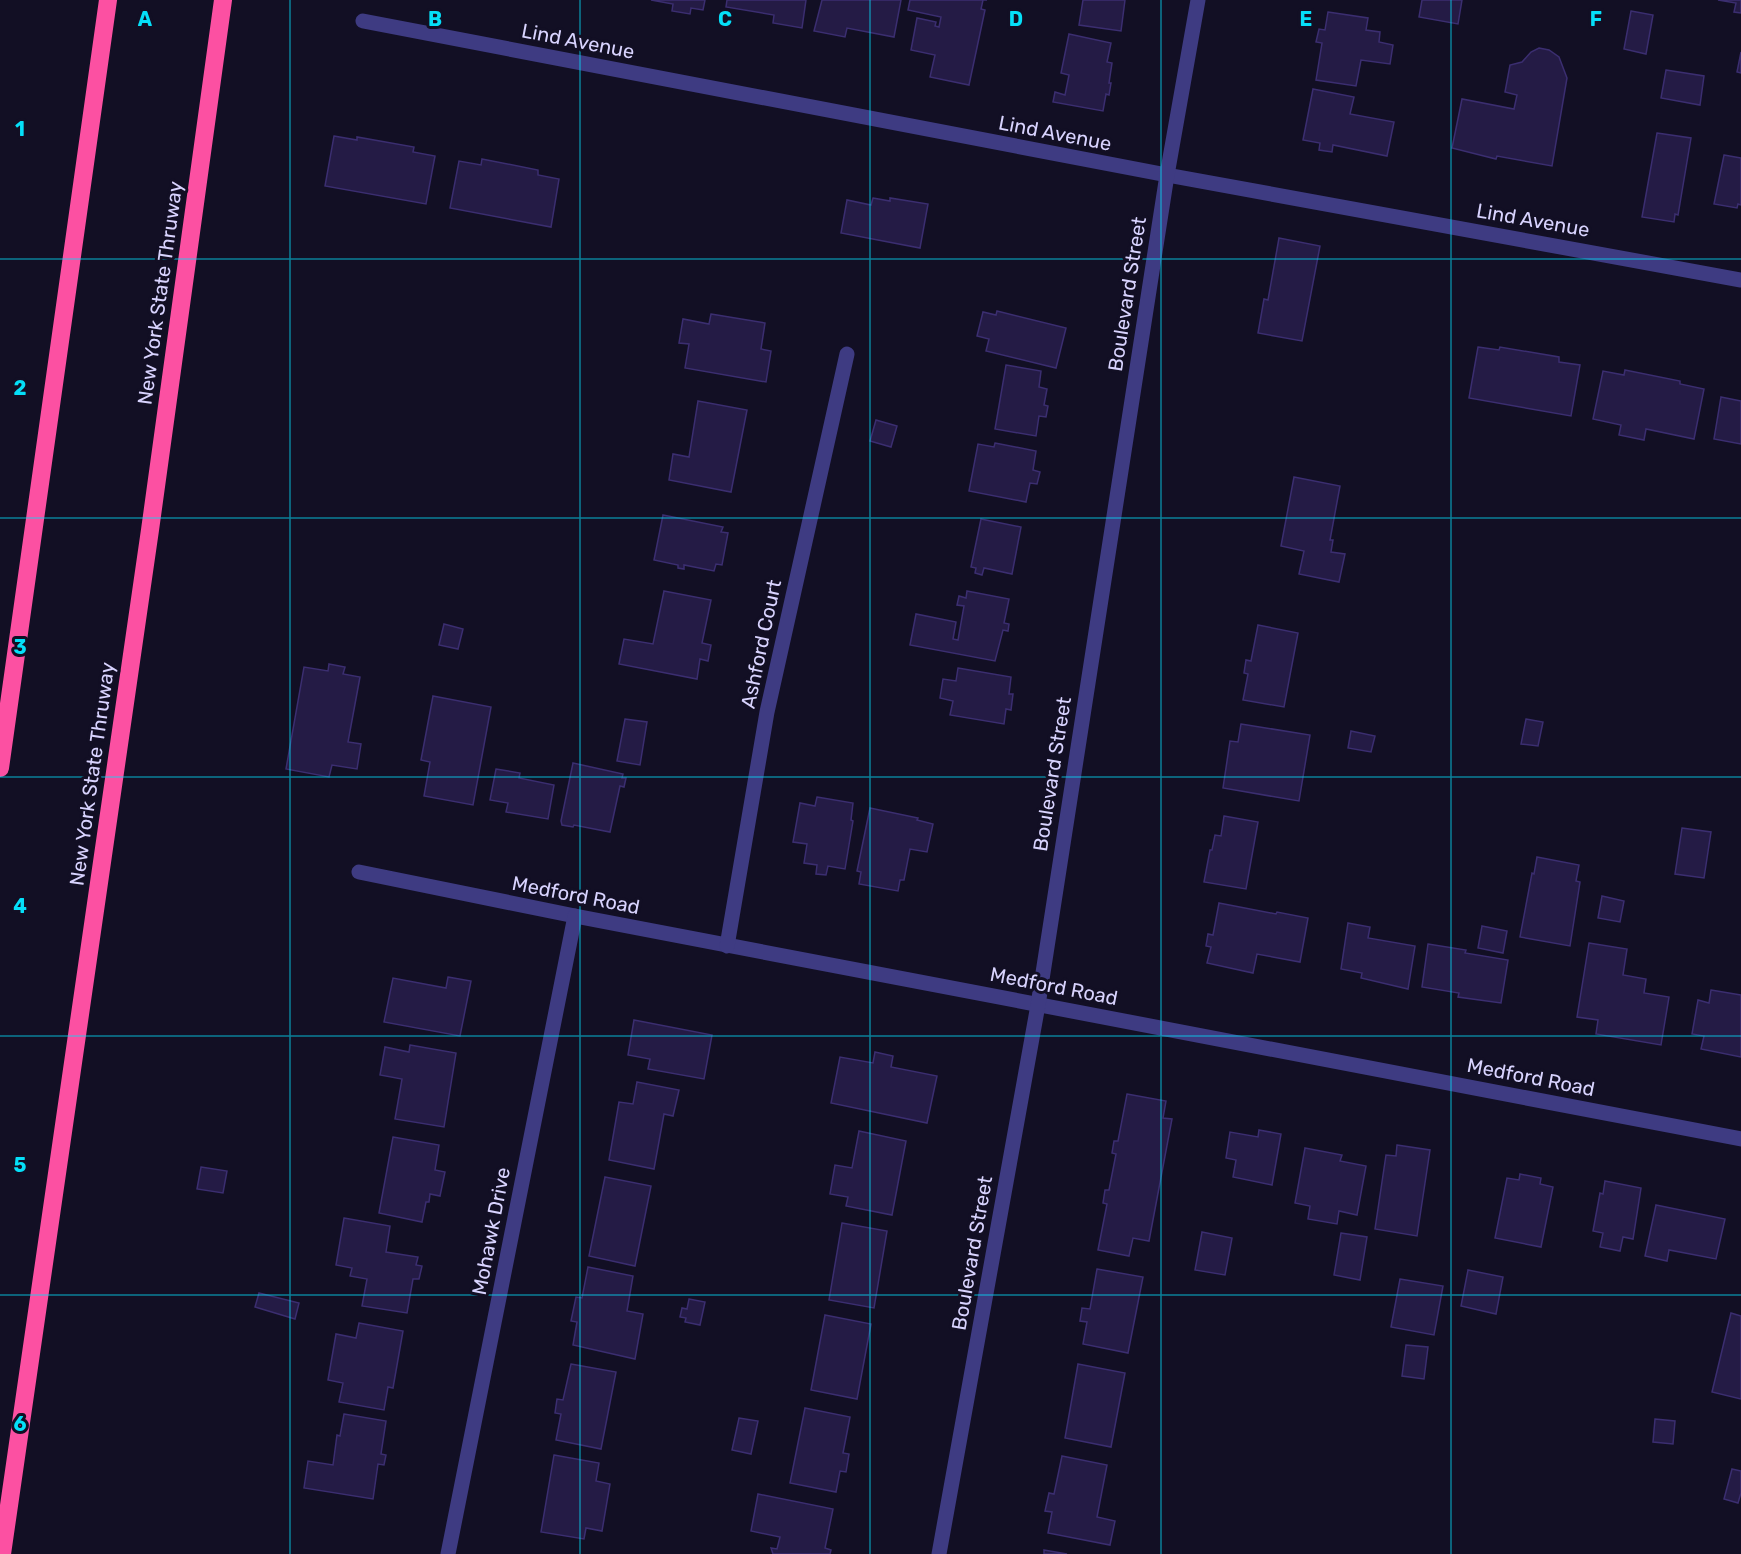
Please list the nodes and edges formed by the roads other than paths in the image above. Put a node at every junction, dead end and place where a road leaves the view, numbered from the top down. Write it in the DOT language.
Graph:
graph roads {
  1 [pos="108,0"];
  2 [pos="223,0"];
  3 [pos="1198,0"];
  4 [pos="363,21"];
  5 [pos="1167,175"];
  6 [pos="1741,280"];
  7 [pos="847,354"];
  8 [pos="0,768"];
  9 [pos="359,872"];
  10 [pos="575,916"];
  11 [pos="727,946"];
  12 [pos="1038,1005"];
  13 [pos="1741,1138"];
  14 [pos="2,1554"];
  15 [pos="448,1554"];
  16 [pos="939,1554"];
  1 -- 8 [label="highway"];
  2 -- 14 [label="highway, New York State Thruway"];
  3 -- 5 [label="street, Boulevard Street"];
  4 -- 5 [label="street, Lind Avenue"];
  5 -- 6 [label="street, Lind Avenue"];
  5 -- 12 [label="street, Boulevard Street"];
  7 -- 11 [label="street, Ashford Court"];
  9 -- 10 [label="street, Medford Road"];
  10 -- 11 [label="street, Medford Road"];
  10 -- 15 [label="street, Mohawk Drive"];
  11 -- 12 [label="street, Medford Road"];
  12 -- 13 [label="street, Medford Road"];
  12 -- 16 [label="street, Boulevard Street"];
}
